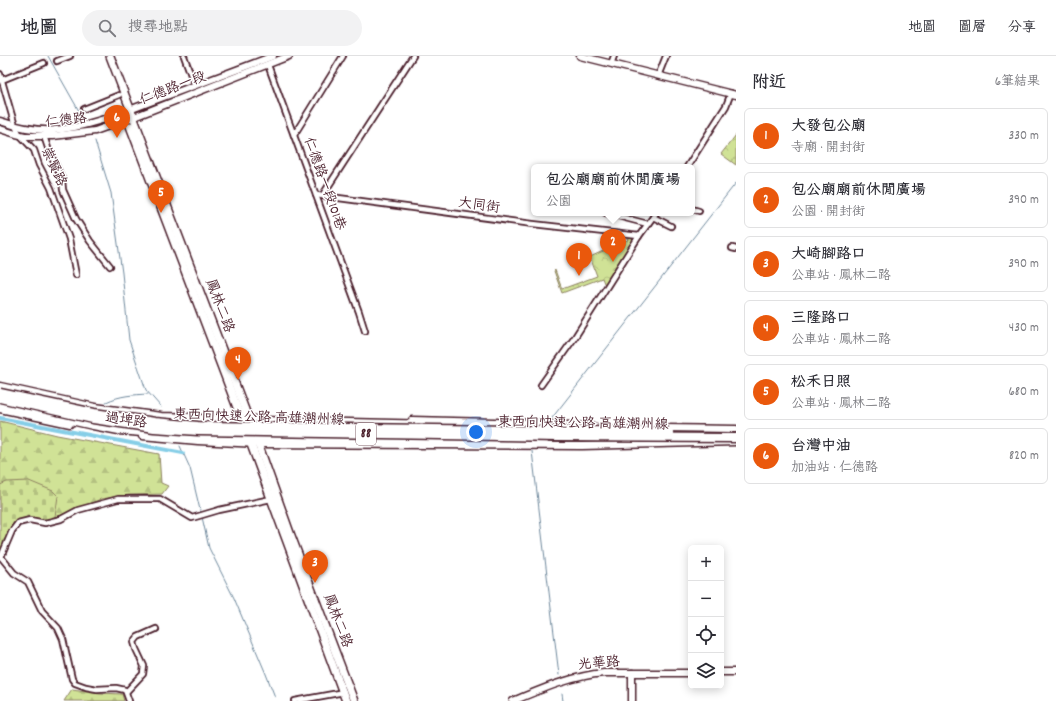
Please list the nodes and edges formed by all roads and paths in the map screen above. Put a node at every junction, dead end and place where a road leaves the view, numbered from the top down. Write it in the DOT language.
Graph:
graph roads {
  1 [pos="70,56"];
  2 [pos="105,56"];
  3 [pos="110,56"];
  4 [pos="184,56"];
  5 [pos="273,56"];
  6 [pos="289,56"];
  7 [pos="344,56"];
  8 [pos="413,56"];
  9 [pos="580,56"];
  10 [pos="614,56"];
  11 [pos="666,56"];
  12 [pos="589,57"];
  13 [pos="57,61"];
  14 [pos="44,63"];
  15 [pos="268,64"];
  16 [pos="611,64"];
  17 [pos="0,74"];
  18 [pos="658,76"];
  19 [pos="2,80"];
  20 [pos="195,86"];
  21 [pos="733,94"];
  22 [pos="119,95"];
  23 [pos="84,110"];
  24 [pos="129,115"];
  25 [pos="0,121"];
  26 [pos="15,126"];
  27 [pos="0,129"];
  28 [pos="20,135"];
  29 [pos="294,135"];
  30 [pos="44,136"];
  31 [pos="689,164"];
  32 [pos="316,195"];
  33 [pos="322,196"];
  34 [pos="695,210"];
  35 [pos="699,211"];
  36 [pos="617,216"];
  37 [pos="653,216"];
  38 [pos="656,216"];
  39 [pos="648,224"];
  40 [pos="671,226"];
  41 [pos="639,236"];
  42 [pos="110,266"];
  43 [pos="76,275"];
  44 [pos="365,331"];
  45 [pos="0,383"];
  46 [pos="542,385"];
  47 [pos="0,387"];
  48 [pos="0,392"];
  49 [pos="0,398"];
  50 [pos="0,404"];
  51 [pos="0,409"];
  52 [pos="197,418"];
  53 [pos="245,419"];
  54 [pos="593,431"];
  55 [pos="736,431"];
  56 [pos="645,437"];
  57 [pos="736,438"];
  58 [pos="253,441"];
  59 [pos="736,442"];
  60 [pos="271,499"];
  61 [pos="1,557"];
  62 [pos="156,629"];
  63 [pos="724,672"];
  64 [pos="736,672"];
  65 [pos="632,673"];
  66 [pos="688,673"];
  67 [pos="346,691"];
  68 [pos="126,692"];
  69 [pos="129,701"];
  70 [pos="295,701"];
  71 [pos="346,701"];
  72 [pos="354,701"];
  73 [pos="513,701"];
  74 [pos="632,701"];
  1 -- 13 [label="street"];
  2 -- 22 [label="main road, 鳳林二路"];
  3 -- 24 [label="main road, 鳳林二路"];
  4 -- 20 [label="street"];
  5 -- 20 [label="main road, 仁德路一段"];
  6 -- 15 [label="main road, 仁德路一段"];
  7 -- 29 [label="street"];
  8 -- 33 [label="street"];
  9 -- 12 [label="main road"];
  10 -- 16 [label="street"];
  11 -- 18 [label="street"];
  12 -- 16 [label="main road"];
  14 -- 19 [label="street"];
  15 -- 24 [label="main road, 仁德路一段"];
  15 -- 29 [label="street, 仁德路一段101巷"];
  16 -- 18 [label="main road"];
  17 -- 19 [label="street, 崇賢路"];
  18 -- 21 [label="main road"];
  19 -- 26 [label="street, 崇賢路"];
  20 -- 24 [label="main road, 仁德路一段"];
  21 -- 31 [label="street"];
  22 -- 23 [label="street"];
  22 -- 24 [label="main road, 鳳林二路"];
  24 -- 26 [label="main road, 仁德路"];
  24 -- 30 [label="main road, 仁德路"];
  24 -- 53 [label="main road, 鳳林二路"];
  25 -- 26 [label="main road, 仁德路"];
  26 -- 28 [label="street, 崇賢路"];
  27 -- 28 [label="main road, 仁德路"];
  28 -- 30 [label="main road, 仁德路"];
  28 -- 43 [label="street, 崇賢路"];
  29 -- 32 [label="street, 仁德路一段101巷"];
  30 -- 42 [label="street"];
  32 -- 33 [label="street, 大同街"];
  32 -- 44 [label="street, 仁德路一段101巷"];
  33 -- 41 [label="street, 大同街"];
  34 -- 35 [label="street"];
  36 -- 39 [label="street"];
  37 -- 39 [label="street"];
  38 -- 40 [label="street"];
  39 -- 41 [label="street"];
  41 -- 46 [label="street"];
  45 -- 52 [label="main road, 過埤路"];
  47 -- 52 [label="highway"];
  48 -- 54 [label="highway, 東西向快速公路 高雄潮州線 / 88, bridge"];
  49 -- 56 [label="highway, 東西向快速公路 高雄潮州線 / 88, bridge"];
  50 -- 58 [label="highway"];
  51 -- 58 [label="main road, 過埤路"];
  52 -- 53 [label="main road, 過埤路"];
  53 -- 54 [label="highway, bridge"];
  53 -- 55 [label="main road, 過埤路"];
  53 -- 58 [label="main road, 鳳林二路"];
  54 -- 55 [label="highway, 東西向快速公路 高雄潮州線 / 88, bridge"];
  56 -- 57 [label="highway, 東西向快速公路 高雄潮州線 / 88, bridge"];
  56 -- 58 [label="highway, bridge"];
  58 -- 59 [label="main road, 過埤路"];
  58 -- 60 [label="main road, 鳳林二路"];
  58 -- 67 [label="main road, 鳳林二路"];
  60 -- 61 [label="street"];
  60 -- 67 [label="main road, 鳳林二路"];
  61 -- 68 [label="street"];
  62 -- 68 [label="street"];
  63 -- 64 [label="main road"];
  65 -- 66 [label="main road, 光華路"];
  65 -- 73 [label="main road, 光華路"];
  65 -- 74 [label="main road"];
  67 -- 70 [label="street"];
  67 -- 71 [label="main road, 鳳林二路"];
  67 -- 72 [label="main road, 鳳林二路"];
  68 -- 69 [label="street"];
}
